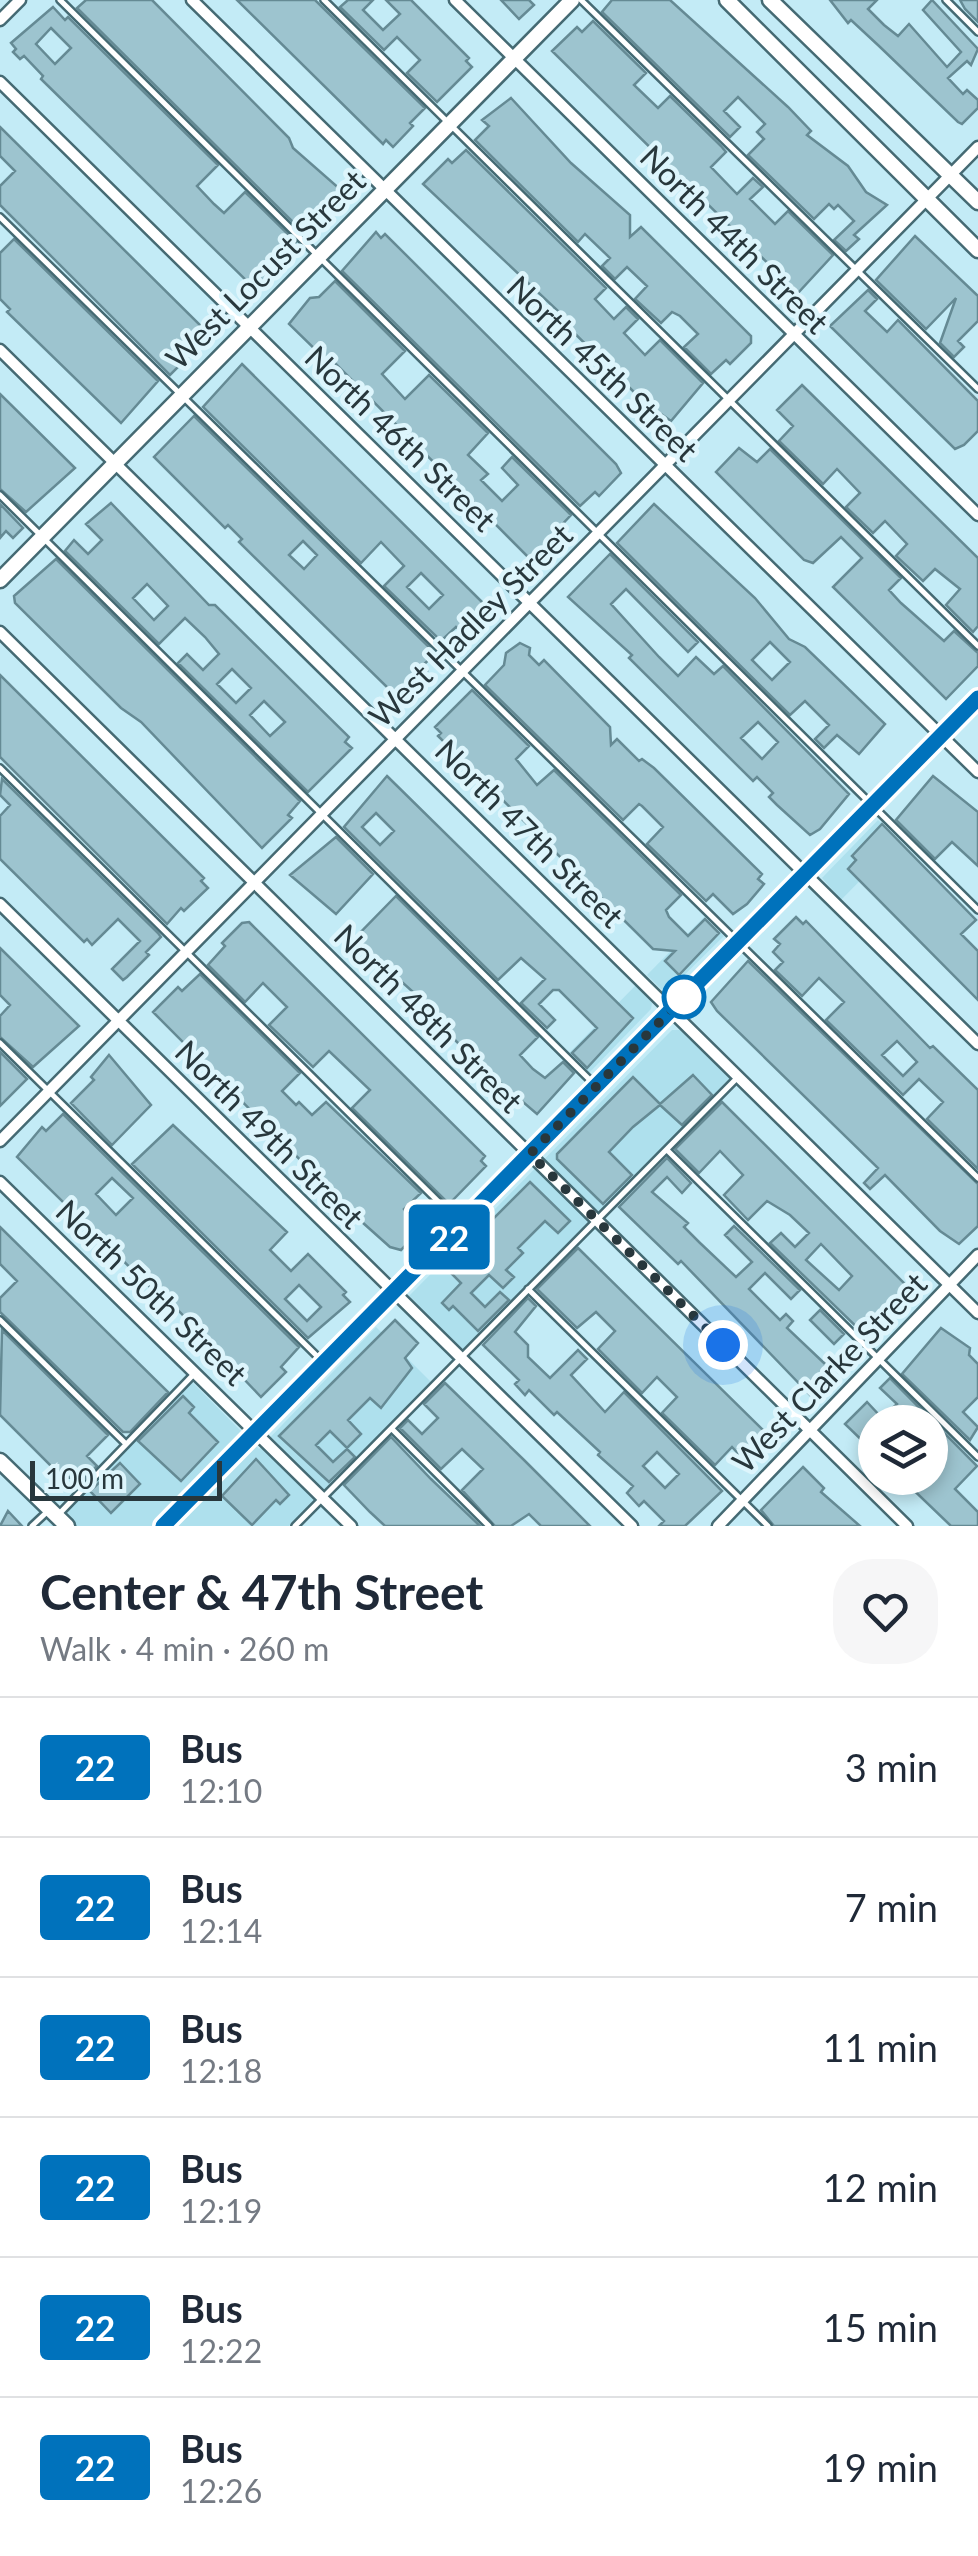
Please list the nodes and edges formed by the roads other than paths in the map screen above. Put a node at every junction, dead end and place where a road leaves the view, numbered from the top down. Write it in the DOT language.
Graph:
graph roads {
  1 [pos="20,0"];
  2 [pos="60,0"];
  3 [pos="192,0"];
  4 [pos="324,0"];
  5 [pos="456,0"];
  6 [pos="572,0"];
  7 [pos="581,0"];
  8 [pos="726,0"];
  9 [pos="770,0"];
  10 [pos="946,0"];
  11 [pos="0,20"];
  12 [pos="978,32"];
  13 [pos="514,58"];
  14 [pos="0,82"];
  15 [pos="451,122"];
  16 [pos="978,147"];
  17 [pos="951,175"];
  18 [pos="384,190"];
  19 [pos="927,200"];
  20 [pos="978,202"];
  21 [pos="0,217"];
  22 [pos="978,250"];
  23 [pos="317,256"];
  24 [pos="857,271"];
  25 [pos="249,326"];
  26 [pos="794,335"];
  27 [pos="0,350"];
  28 [pos="978,390"];
  29 [pos="182,396"];
  30 [pos="730,400"];
  31 [pos="115,464"];
  32 [pos="666,466"];
  33 [pos="0,495"];
  34 [pos="978,515"];
  35 [pos="596,536"];
  36 [pos="42,537"];
  37 [pos="0,580"];
  38 [pos="532,603"];
  39 [pos="0,632"];
  40 [pos="978,646"];
  41 [pos="464,671"];
  42 [pos="978,698"];
  43 [pos="941,736"];
  44 [pos="395,737"];
  45 [pos="0,768"];
  46 [pos="978,772"];
  47 [pos="872,806"];
  48 [pos="322,812"];
  49 [pos="806,874"];
  50 [pos="253,881"];
  51 [pos="0,904"];
  52 [pos="978,910"];
  53 [pos="738,942"];
  54 [pos="184,951"];
  55 [pos="672,1010"];
  56 [pos="116,1018"];
  57 [pos="0,1044"];
  58 [pos="978,1044"];
  59 [pos="739,1076"];
  60 [pos="596,1086"];
  61 [pos="48,1091"];
  62 [pos="0,1141"];
  63 [pos="666,1150"];
  64 [pos="530,1154"];
  65 [pos="978,1178"];
  66 [pos="0,1182"];
  67 [pos="594,1220"];
  68 [pos="462,1224"];
  69 [pos="978,1256"];
  70 [pos="949,1285"];
  71 [pos="528,1289"];
  72 [pos="393,1293"];
  73 [pos="978,1313"];
  74 [pos="0,1320"];
  75 [pos="460,1359"];
  76 [pos="877,1360"];
  77 [pos="324,1363"];
  78 [pos="196,1371"];
  79 [pos="391,1428"];
  80 [pos="256,1429"];
  81 [pos="810,1430"];
  82 [pos="126,1444"];
  83 [pos="978,1457"];
  84 [pos="0,1461"];
  85 [pos="324,1498"];
  86 [pos="742,1501"];
  87 [pos="58,1517"];
  88 [pos="32,1526"];
  89 [pos="162,1526"];
  90 [pos="296,1526"];
  91 [pos="351,1526"];
  92 [pos="489,1526"];
  93 [pos="632,1526"];
  94 [pos="718,1526"];
  95 [pos="768,1526"];
  96 [pos="907,1526"];
  1 -- 11 [label="street"];
  2 -- 23 [label="lane"];
  3 -- 18 [label="street, North 45th Street"];
  4 -- 15 [label="lane"];
  5 -- 13 [label="street, North 44th Street"];
  6 -- 13 [label="street, West Locust Street"];
  7 -- 24 [label="lane"];
  8 -- 19 [label="street"];
  9 -- 17 [label="street"];
  10 -- 12 [label="lane"];
  13 -- 15 [label="street, West Locust Street"];
  13 -- 26 [label="street, North 44th Street"];
  14 -- 25 [label="street, North 46th Street"];
  15 -- 18 [label="street, West Locust Street"];
  15 -- 30 [label="lane"];
  16 -- 17 [label="street, West Hadley Street"];
  17 -- 19 [label="street, West Hadley Street"];
  17 -- 20 [label="street"];
  18 -- 23 [label="street, West Locust Street"];
  18 -- 32 [label="street, North 45th Street"];
  19 -- 22 [label="street"];
  19 -- 24 [label="street, West Hadley Street"];
  21 -- 29 [label="lane"];
  23 -- 25 [label="street, West Locust Street"];
  23 -- 35 [label="lane"];
  24 -- 26 [label="street, West Hadley Street"];
  24 -- 28 [label="lane"];
  25 -- 29 [label="street, West Locust Street"];
  25 -- 38 [label="street, North 46th Street"];
  26 -- 30 [label="street, West Hadley Street"];
  26 -- 34 [label="street, North 44th Street"];
  27 -- 31 [label="street, North 47th Street"];
  29 -- 31 [label="street, West Locust Street"];
  29 -- 41 [label="lane"];
  30 -- 32 [label="street, West Hadley Street"];
  30 -- 40 [label="lane"];
  31 -- 36 [label="street, West Locust Street"];
  31 -- 44 [label="street, North 47th Street"];
  32 -- 35 [label="street, West Hadley Street"];
  32 -- 43 [label="street, North 45th Street"];
  33 -- 36 [label="lane"];
  35 -- 38 [label="street, West Hadley Street"];
  35 -- 47 [label="lane"];
  36 -- 37 [label="street, West Locust Street"];
  36 -- 48 [label="lane"];
  38 -- 41 [label="street, West Hadley Street"];
  38 -- 49 [label="street, North 46th Street"];
  39 -- 50 [label="street, North 48th Street"];
  41 -- 44 [label="street, West Hadley Street"];
  41 -- 53 [label="lane"];
  42 -- 43 [label="street"];
  43 -- 46 [label="street, North 45th Street"];
  43 -- 47 [label="street"];
  44 -- 48 [label="street, West Hadley Street"];
  44 -- 55 [label="street, North 47th Street"];
  45 -- 54 [label="lane"];
  47 -- 49 [label="street"];
  47 -- 52 [label="lane"];
  48 -- 50 [label="street, West Hadley Street"];
  48 -- 60 [label="lane"];
  49 -- 53 [label="street"];
  49 -- 58 [label="street, North 46th Street"];
  50 -- 54 [label="street, West Hadley Street"];
  50 -- 64 [label="street, North 48th Street"];
  51 -- 56 [label="street, North 49th Street"];
  53 -- 55 [label="street"];
  53 -- 65 [label="lane"];
  54 -- 56 [label="street, West Hadley Street"];
  54 -- 68 [label="lane"];
  55 -- 59 [label="street, North 47th Street"];
  55 -- 60 [label="street"];
  56 -- 61 [label="street, West Hadley Street"];
  56 -- 72 [label="street, North 49th Street"];
  57 -- 61 [label="lane"];
  59 -- 63 [label="lane"];
  59 -- 70 [label="street, North 47th Street"];
  60 -- 64 [label="street"];
  61 -- 62 [label="street, West Hadley Street"];
  61 -- 77 [label="lane"];
  63 -- 67 [label="lane"];
  63 -- 76 [label="lane"];
  64 -- 67 [label="street, North 48th Street"];
  64 -- 68 [label="street"];
  66 -- 78 [label="street, North 50th Street"];
  67 -- 71 [label="lane"];
  67 -- 81 [label="street, North 48th Street"];
  68 -- 72 [label="street"];
  69 -- 70 [label="street, West Clarke Street"];
  70 -- 73 [label="street, North 47th Street"];
  70 -- 76 [label="street, West Clarke Street"];
  71 -- 75 [label="lane"];
  71 -- 86 [label="lane"];
  72 -- 75 [label="street, North 49th Street"];
  72 -- 77 [label="street"];
  74 -- 82 [label="lane"];
  75 -- 79 [label="lane"];
  75 -- 93 [label="street, North 49th Street"];
  76 -- 81 [label="street, West Clarke Street"];
  76 -- 83 [label="lane"];
  77 -- 80 [label="street"];
  78 -- 80 [label="street, North 50th Street"];
  78 -- 82 [label="lane"];
  79 -- 85 [label="lane"];
  79 -- 92 [label="lane"];
  80 -- 85 [label="street, North 50th Street"];
  80 -- 89 [label="street"];
  81 -- 86 [label="street, West Clarke Street"];
  81 -- 96 [label="street, North 48th Street"];
  82 -- 87 [label="lane"];
  84 -- 87 [label="street"];
  85 -- 90 [label="lane"];
  85 -- 91 [label="street, North 50th Street"];
  86 -- 94 [label="street, West Clarke Street"];
  86 -- 95 [label="lane"];
  87 -- 88 [label="lane"];
}
